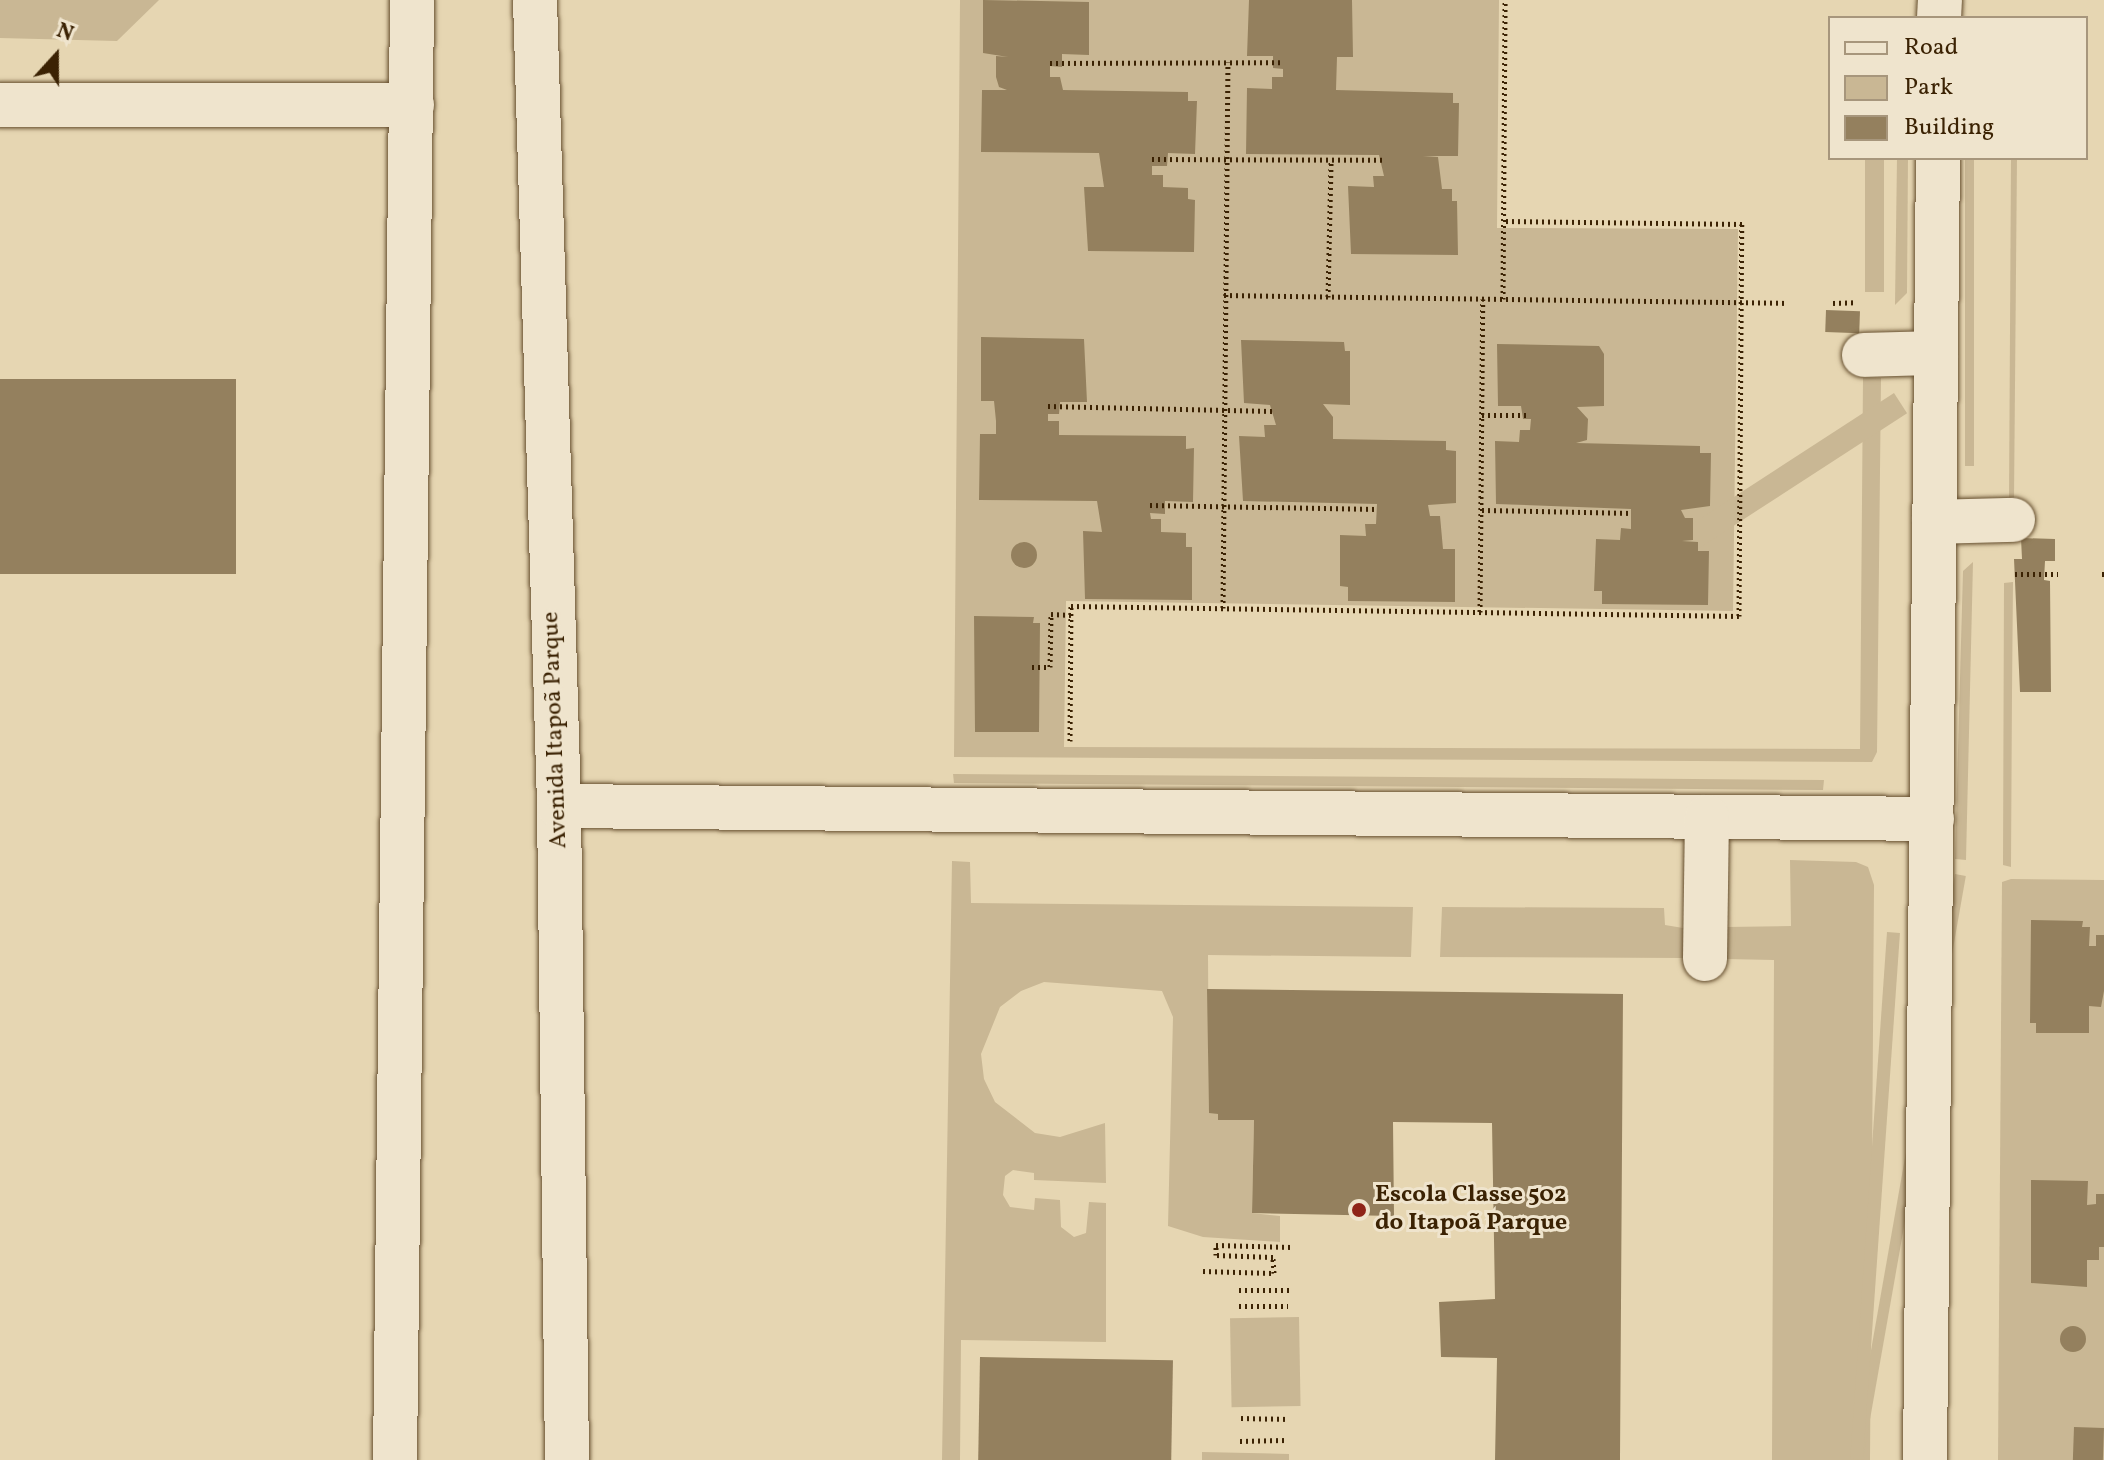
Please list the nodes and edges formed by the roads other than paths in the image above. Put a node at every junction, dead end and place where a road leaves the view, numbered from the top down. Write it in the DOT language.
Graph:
graph roads {
  1 [pos="412,0"];
  2 [pos="535,0"];
  3 [pos="0,105"];
  4 [pos="412,105"];
  5 [pos="1938,160"];
  6 [pos="1936,353"];
  7 [pos="1864,355"];
  8 [pos="2013,520"];
  9 [pos="1934,522"];
  10 [pos="559,806"];
  11 [pos="1707,817"];
  12 [pos="1932,819"];
  13 [pos="1705,959"];
  14 [pos="395,1460"];
  15 [pos="567,1460"];
  16 [pos="1925,1460"];
  1 -- 4 [label="street"];
  2 -- 10 [label="street, Avenida Itapoã Parque"];
  3 -- 4 [label="street"];
  4 -- 14 [label="street"];
  5 -- 6 [label="street"];
  6 -- 7 [label="street"];
  6 -- 9 [label="street"];
  8 -- 9 [label="street"];
  9 -- 12 [label="street"];
  10 -- 11 [label="street"];
  10 -- 15 [label="street, Avenida Itapoã Parque"];
  11 -- 12 [label="street"];
  11 -- 13 [label="street"];
  12 -- 16 [label="street"];
}
